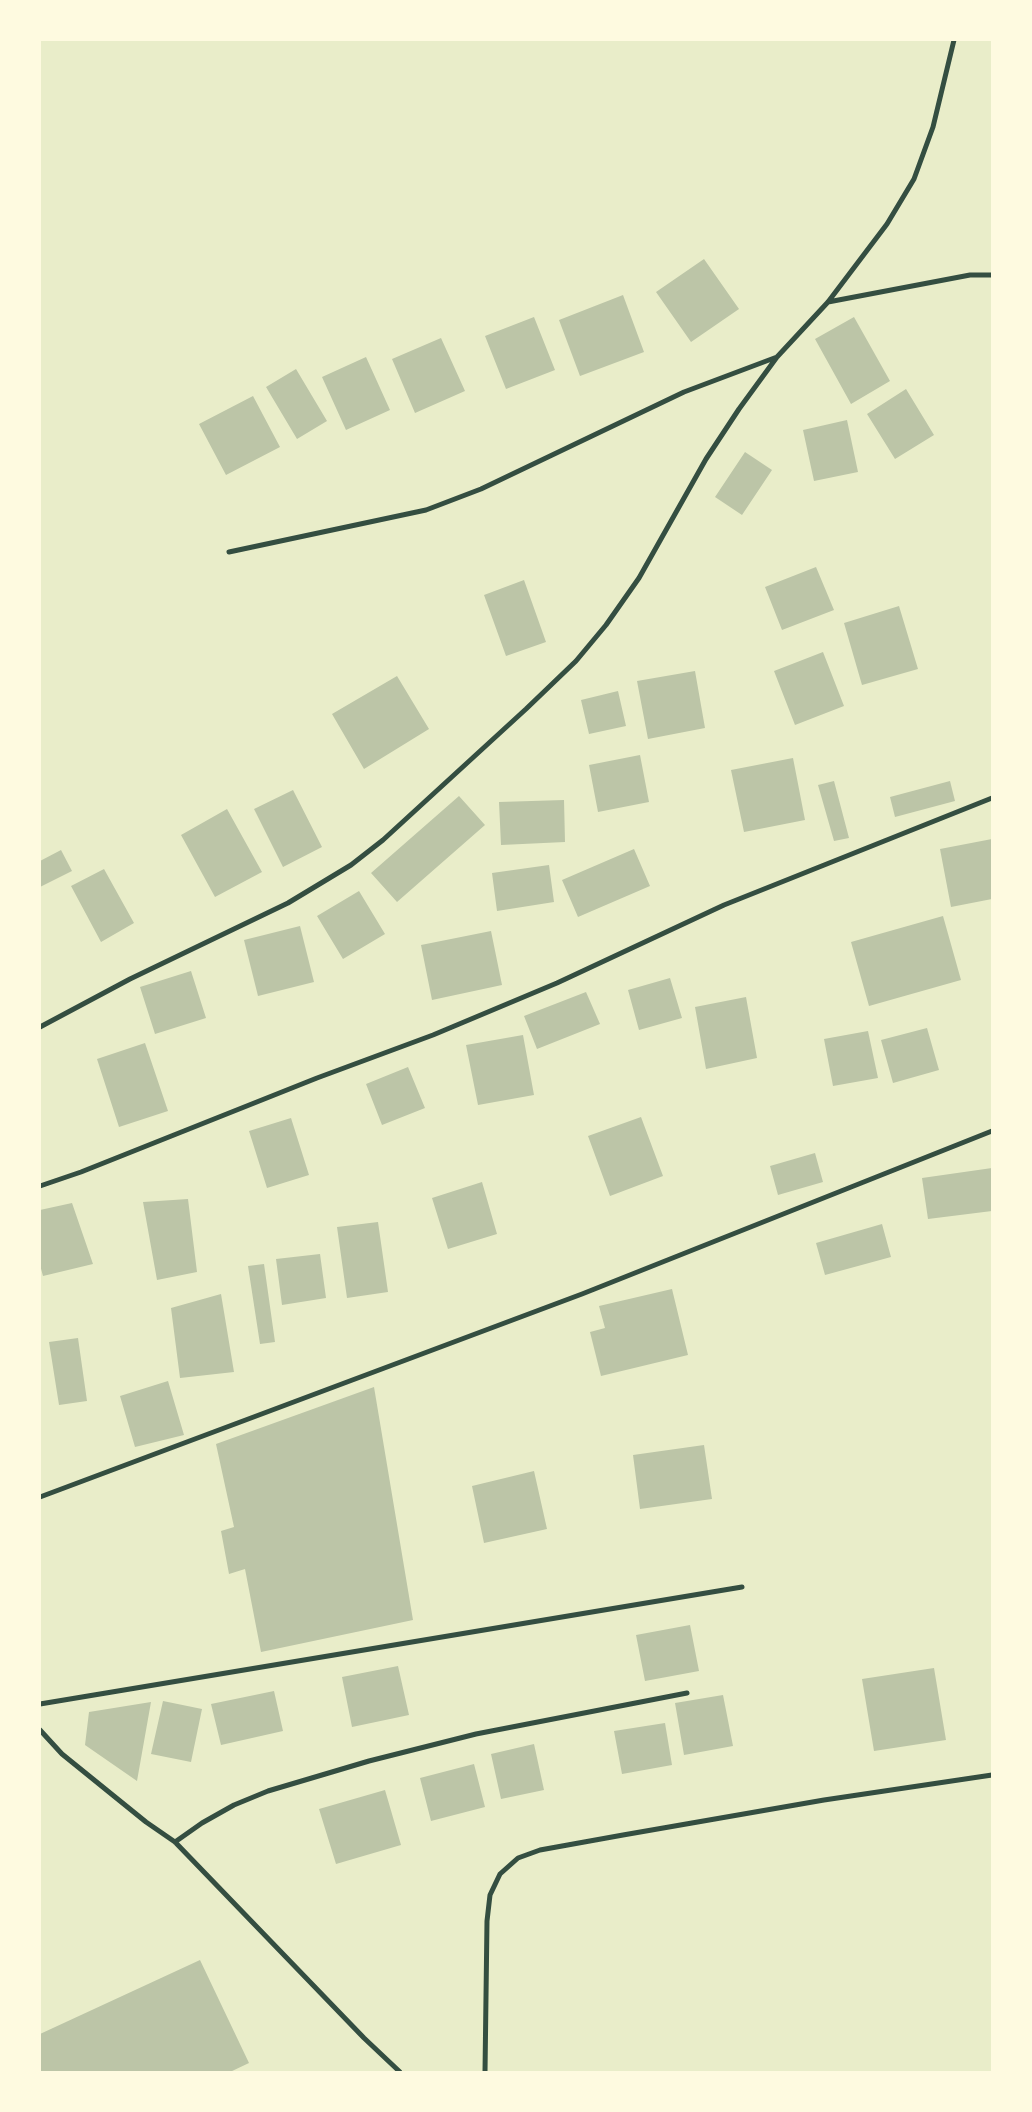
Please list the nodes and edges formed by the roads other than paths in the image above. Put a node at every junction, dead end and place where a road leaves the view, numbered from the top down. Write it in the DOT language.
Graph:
graph roads {
  1 [pos="954,40"];
  2 [pos="992,275"];
  3 [pos="828,302"];
  4 [pos="777,357"];
  5 [pos="229,552"];
  6 [pos="992,798"];
  7 [pos="40,1027"];
  8 [pos="992,1131"];
  9 [pos="40,1186"];
  10 [pos="40,1497"];
  11 [pos="742,1587"];
  12 [pos="687,1693"];
  13 [pos="40,1704"];
  14 [pos="40,1730"];
  15 [pos="992,1774"];
  16 [pos="175,1842"];
  17 [pos="400,2072"];
  18 [pos="485,2072"];
  1 -- 3 [label="street"];
  2 -- 3 [label="street"];
  3 -- 4 [label="street"];
  4 -- 5 [label="street"];
  4 -- 7 [label="street"];
  6 -- 9 [label="street"];
  8 -- 10 [label="street"];
  11 -- 13 [label="street"];
  12 -- 16 [label="street"];
  14 -- 16 [label="street"];
  15 -- 18 [label="street"];
  16 -- 17 [label="street"];
}
